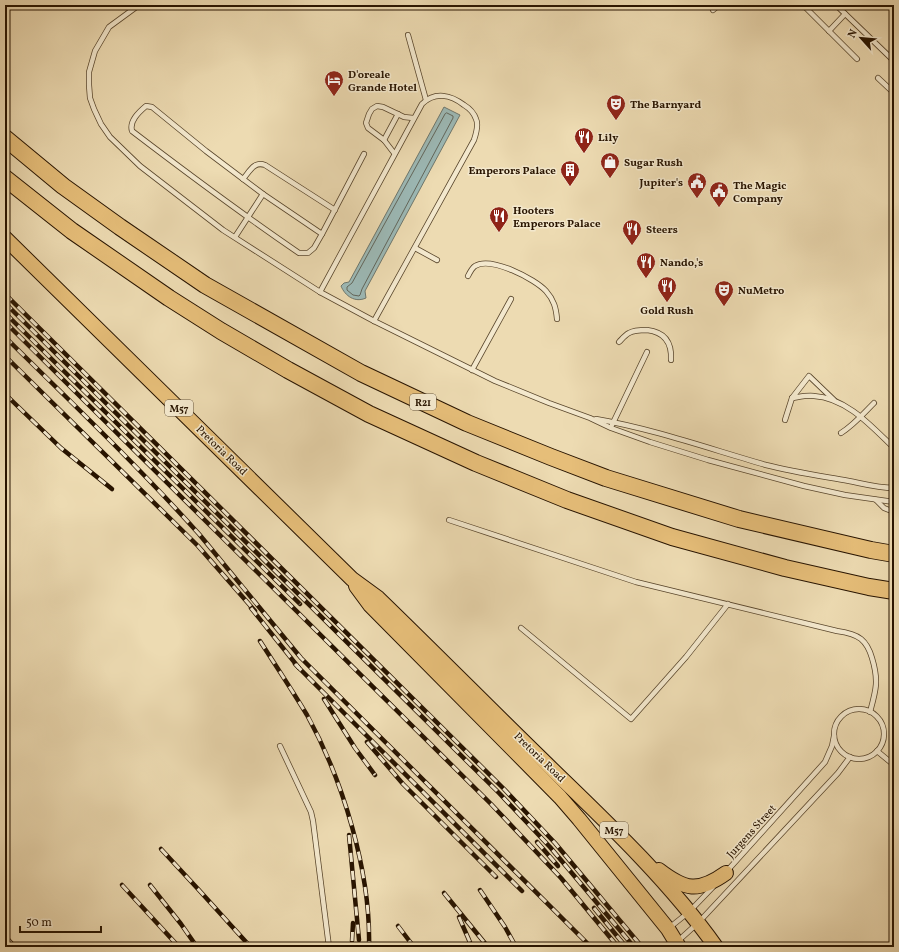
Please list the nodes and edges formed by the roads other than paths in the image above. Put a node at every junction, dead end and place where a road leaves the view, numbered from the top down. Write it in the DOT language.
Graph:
graph roads {
  1 [pos="139,5"];
  2 [pos="719,5"];
  3 [pos="803,5"];
  4 [pos="836,5"];
  5 [pos="713,10"];
  6 [pos="845,14"];
  7 [pos="829,31"];
  8 [pos="408,35"];
  9 [pos="857,59"];
  10 [pos="894,61"];
  11 [pos="878,78"];
  12 [pos="894,93"];
  13 [pos="426,100"];
  14 [pos="398,114"];
  15 [pos="413,118"];
  16 [pos="5,138"];
  17 [pos="384,140"];
  18 [pos="394,153"];
  19 [pos="364,154"];
  20 [pos="5,178"];
  21 [pos="243,179"];
  22 [pos="263,194"];
  23 [pos="335,210"];
  24 [pos="248,218"];
  25 [pos="322,234"];
  26 [pos="235,237"];
  27 [pos="5,238"];
  28 [pos="414,248"];
  29 [pos="437,260"];
  30 [pos="468,276"];
  31 [pos="320,292"];
  32 [pos="511,299"];
  33 [pos="558,320"];
  34 [pos="374,321"];
  35 [pos="620,342"];
  36 [pos="647,352"];
  37 [pos="671,360"];
  38 [pos="472,370"];
  39 [pos="792,398"];
  40 [pos="835,401"];
  41 [pos="874,403"];
  42 [pos="861,417"];
  43 [pos="590,418"];
  44 [pos="785,420"];
  45 [pos="612,422"];
  46 [pos="610,428"];
  47 [pos="841,433"];
  48 [pos="894,448"];
  49 [pos="894,488"];
  50 [pos="875,500"];
  51 [pos="894,502"];
  52 [pos="894,512"];
  53 [pos="449,520"];
  54 [pos="894,554"];
  55 [pos="352,579"];
  56 [pos="894,591"];
  57 [pos="728,604"];
  58 [pos="521,628"];
  59 [pos="870,712"];
  60 [pos="834,736"];
  61 [pos="280,746"];
  62 [pos="877,751"];
  63 [pos="850,757"];
  64 [pos="894,765"];
  65 [pos="633,850"];
  66 [pos="726,873"];
  67 [pos="694,917"];
  68 [pos="668,929"];
  69 [pos="678,945"];
  70 [pos="328,947"];
  71 [pos="716,947"];
  1 -- 26 [label="lane"];
  2 -- 5 [label="lane"];
  3 -- 7 [label="lane"];
  4 -- 6 [label="lane"];
  6 -- 7 [label="lane"];
  6 -- 10 [label="lane"];
  7 -- 9 [label="lane"];
  8 -- 13 [label="lane"];
  11 -- 12 [label="lane"];
  13 -- 15 [label="lane"];
  13 -- 28 [label="lane"];
  14 -- 15 [label="lane"];
  14 -- 17 [label="lane"];
  14 -- 17 [label="lane"];
  15 -- 18 [label="lane"];
  16 -- 54 [label="highway, R21"];
  17 -- 18 [label="lane"];
  18 -- 31 [label="lane"];
  19 -- 23 [label="lane"];
  20 -- 56 [label="highway"];
  21 -- 22 [label="lane"];
  21 -- 23 [label="lane"];
  21 -- 24 [label="lane"];
  22 -- 24 [label="lane"];
  22 -- 25 [label="lane"];
  23 -- 25 [label="lane"];
  24 -- 25 [label="lane"];
  24 -- 26 [label="lane"];
  26 -- 31 [label="lane"];
  27 -- 55 [label="main road, Pretoria Road / M57"];
  28 -- 29 [label="lane"];
  28 -- 34 [label="lane"];
  30 -- 33 [label="lane"];
  31 -- 34 [label="lane"];
  32 -- 38 [label="lane"];
  34 -- 38 [label="lane"];
  35 -- 37 [label="lane"];
  36 -- 45 [label="lane"];
  38 -- 43 [label="lane"];
  39 -- 40 [label="lane"];
  39 -- 40 [label="lane"];
  39 -- 44 [label="lane"];
  40 -- 42 [label="lane"];
  41 -- 42 [label="lane"];
  42 -- 47 [label="lane"];
  42 -- 48 [label="lane"];
  43 -- 45 [label="lane"];
  43 -- 46 [label="lane"];
  45 -- 46 [label="lane"];
  45 -- 49 [label="lane"];
  46 -- 50 [label="lane"];
  50 -- 51 [label="lane"];
  50 -- 52 [label="lane"];
  53 -- 57 [label="lane"];
  55 -- 65 [label="main road, Pretoria Road / M57"];
  55 -- 68 [label="main road, Pretoria Road / M57"];
  57 -- 58 [label="lane"];
  57 -- 59 [label="lane"];
  59 -- 60 [label="lane"];
  59 -- 62 [label="lane"];
  60 -- 63 [label="lane"];
  60 -- 66 [label="lane, Jurgens Street"];
  61 -- 70 [label="lane"];
  62 -- 63 [label="lane"];
  62 -- 64 [label="lane"];
  63 -- 67 [label="lane, Jurgens Street"];
  65 -- 66 [label="main road"];
  65 -- 67 [label="main road, Pretoria Road / M57"];
  66 -- 67 [label="lane, Jurgens Street"];
  67 -- 68 [label="lane, Jurgens Street"];
  67 -- 69 [label="lane, Jurgens Street"];
  67 -- 71 [label="main road, Pretoria Road / M57"];
  68 -- 69 [label="main road, Pretoria Road / M57"];
}
